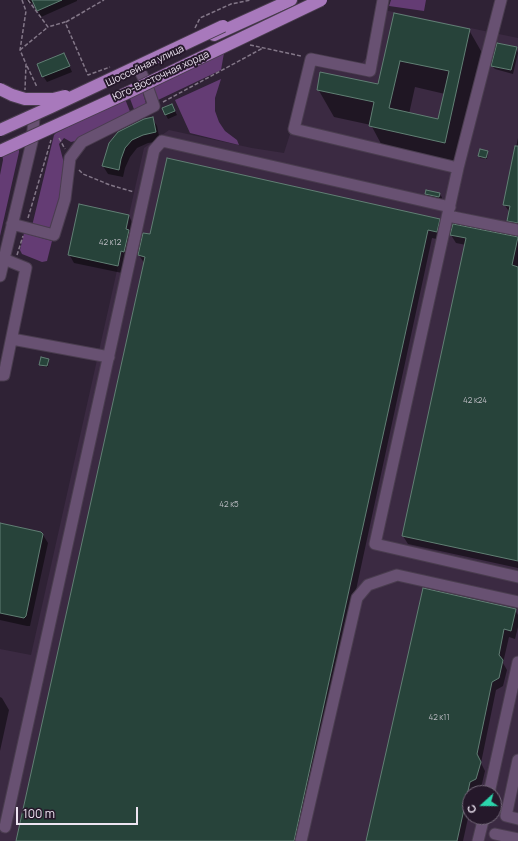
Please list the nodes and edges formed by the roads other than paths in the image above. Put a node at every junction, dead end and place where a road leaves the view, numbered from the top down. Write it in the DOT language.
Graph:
graph roads {
  1 [pos="278,0"];
  2 [pos="291,0"];
  3 [pos="321,0"];
  4 [pos="383,0"];
  5 [pos="501,0"];
  6 [pos="139,69"];
  7 [pos="0,89"];
  8 [pos="89,90"];
  9 [pos="34,118"];
  10 [pos="0,132"];
  11 [pos="0,151"];
  12 [pos="458,168"];
  13 [pos="449,211"];
  14 [pos="12,224"];
  15 [pos="518,230"];
  16 [pos="4,259"];
  17 [pos="0,276"];
  18 [pos="12,339"];
  19 [pos="109,357"];
  20 [pos="0,374"];
  21 [pos="518,577"];
  22 [pos="518,602"];
  23 [pos="518,662"];
  24 [pos="518,760"];
  25 [pos="491,785"];
  26 [pos="518,819"];
  27 [pos="482,825"];
  28 [pos="5,827"];
  29 [pos="495,834"];
  30 [pos="518,839"];
  31 [pos="301,841"];
  32 [pos="478,841"];
  1 -- 8 [label="main road, Юго-Восточная хорда, bridge"];
  2 -- 6 [label="main road, Шоссейная улица"];
  3 -- 11 [label="main road, Юго-Восточная хорда, bridge"];
  4 -- 12 [label="street"];
  5 -- 12 [label="street"];
  6 -- 9 [label="main road, Шоссейная улица"];
  6 -- 14 [label="street"];
  7 -- 8 [label="main road, bridge"];
  8 -- 10 [label="main road, Юго-Восточная хорда, bridge"];
  9 -- 10 [label="main road, Шоссейная улица"];
  9 -- 14 [label="street"];
  12 -- 13 [label="street"];
  13 -- 15 [label="street"];
  13 -- 19 [label="street"];
  13 -- 21 [label="street"];
  14 -- 16 [label="street"];
  16 -- 17 [label="street"];
  16 -- 18 [label="street"];
  18 -- 19 [label="street"];
  18 -- 20 [label="street"];
  19 -- 28 [label="street"];
  22 -- 31 [label="street"];
  23 -- 25 [label="street"];
  24 -- 26 [label="street"];
  27 -- 32 [label="street"];
  29 -- 30 [label="street"];
}
